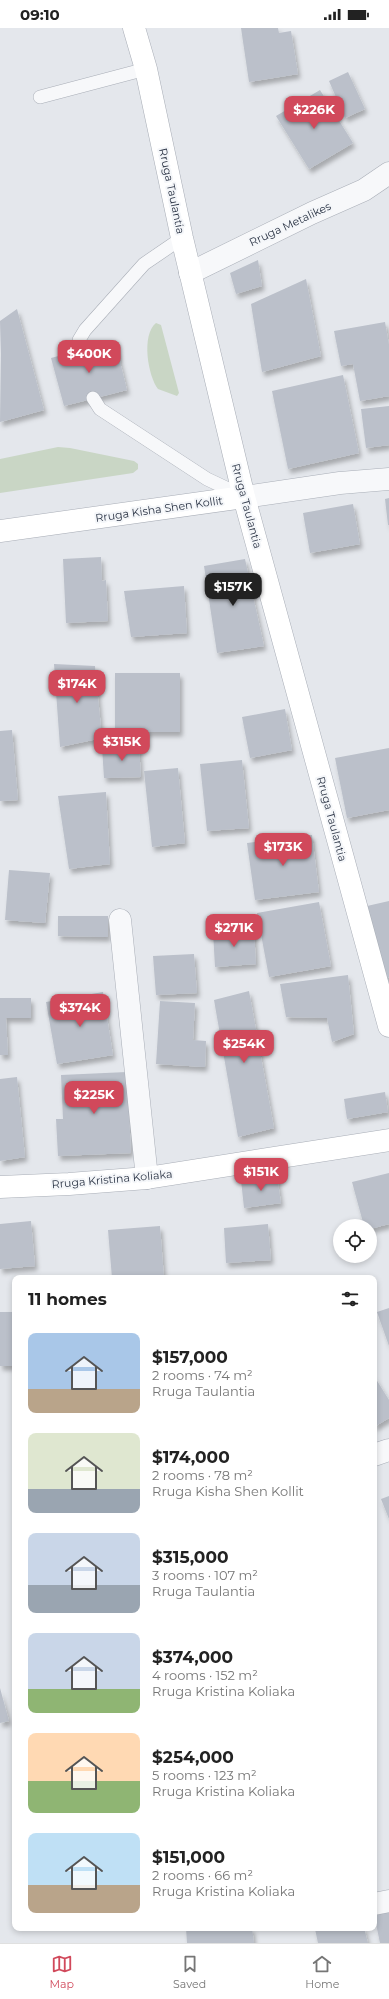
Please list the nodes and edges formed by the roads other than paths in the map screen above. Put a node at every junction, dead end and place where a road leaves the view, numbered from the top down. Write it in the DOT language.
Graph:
graph roads {
  1 [pos="134,28"];
  2 [pos="146,69"];
  3 [pos="40,97"];
  4 [pos="389,173"];
  5 [pos="182,238"];
  6 [pos="190,273"];
  7 [pos="81,350"];
  8 [pos="93,398"];
  9 [pos="389,479"];
  10 [pos="244,497"];
  11 [pos="0,531"];
  12 [pos="120,920"];
  13 [pos="389,1026"];
  14 [pos="389,1140"];
  15 [pos="147,1178"];
  16 [pos="0,1187"];
  17 [pos="389,1450"];
  18 [pos="377,1455"];
  19 [pos="389,1901"];
  20 [pos="377,1903"];
  1 -- 2 [label="street, Rruga Taulantia"];
  2 -- 3 [label="lane"];
  2 -- 5 [label="street, Rruga Taulantia"];
  4 -- 6 [label="street, Rruga Metalikes"];
  5 -- 6 [label="street, Rruga Taulantia"];
  5 -- 7 [label="lane"];
  6 -- 10 [label="street, Rruga Taulantia"];
  8 -- 10 [label="lane"];
  9 -- 10 [label="street, Rruga Kisha Shen Kollit"];
  10 -- 11 [label="street, Rruga Kisha Shen Kollit"];
  10 -- 13 [label="street, Rruga Taulantia"];
  12 -- 15 [label="street"];
  14 -- 15 [label="street, Rruga Kristina Koliaka"];
  15 -- 16 [label="street, Rruga Kristina Koliaka"];
  17 -- 18 [label="street"];
  19 -- 20 [label="street"];
}
